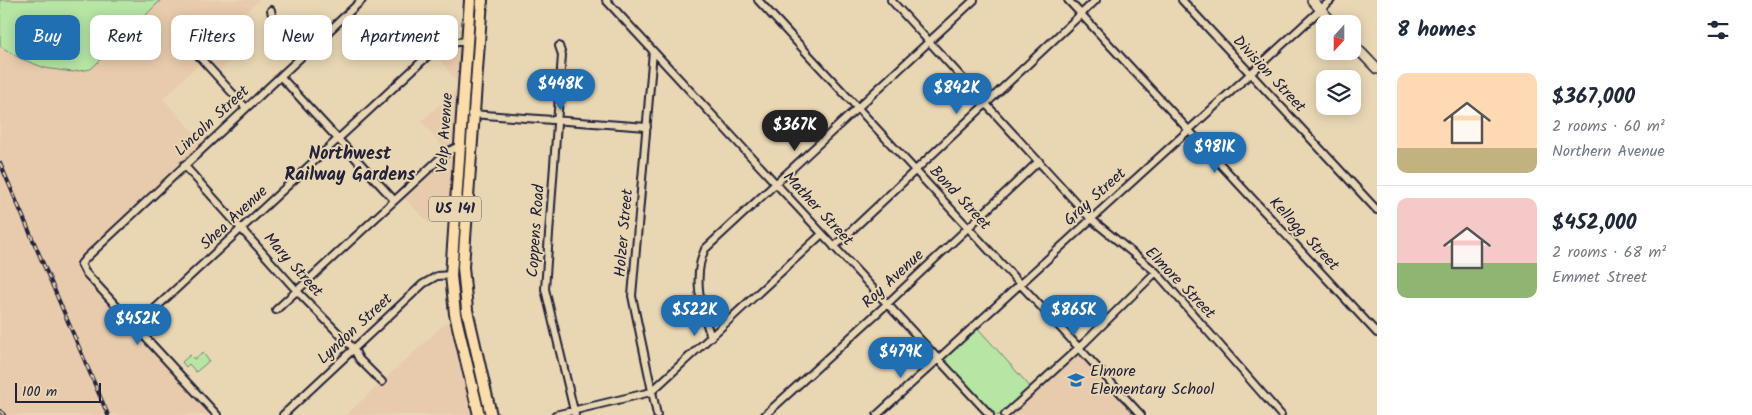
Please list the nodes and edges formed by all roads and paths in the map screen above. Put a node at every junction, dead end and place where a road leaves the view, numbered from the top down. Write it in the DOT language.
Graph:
graph roads {
  1 [pos="362,0"];
  2 [pos="470,0"];
  3 [pos="482,0"];
  4 [pos="606,0"];
  5 [pos="758,0"];
  6 [pos="891,0"];
  7 [pos="974,0"];
  8 [pos="1068,0"];
  9 [pos="1096,0"];
  10 [pos="1182,0"];
  11 [pos="1312,0"];
  12 [pos="1330,0"];
  13 [pos="1320,9"];
  14 [pos="272,10"];
  15 [pos="1081,14"];
  16 [pos="273,15"];
  17 [pos="1326,15"];
  18 [pos="332,28"];
  19 [pos="467,40"];
  20 [pos="929,42"];
  21 [pos="559,46"];
  22 [pos="653,50"];
  23 [pos="1361,52"];
  24 [pos="202,60"];
  25 [pos="298,60"];
  26 [pos="1377,69"];
  27 [pos="1250,74"];
  28 [pos="281,78"];
  29 [pos="986,103"];
  30 [pos="246,108"];
  31 [pos="858,108"];
  32 [pos="462,113"];
  33 [pos="474,114"];
  34 [pos="557,121"];
  35 [pos="646,127"];
  36 [pos="1188,130"];
  37 [pos="339,140"];
  38 [pos="472,144"];
  39 [pos="459,145"];
  40 [pos="1039,161"];
  41 [pos="184,165"];
  42 [pos="915,169"];
  43 [pos="776,184"];
  44 [pos="394,200"];
  45 [pos="1377,210"];
  46 [pos="1091,219"];
  47 [pos="968,228"];
  48 [pos="242,229"];
  49 [pos="822,234"];
  50 [pos="834,246"];
  51 [pos="1156,272"];
  52 [pos="451,275"];
  53 [pos="1020,284"];
  54 [pos="298,291"];
  55 [pos="887,304"];
  56 [pos="276,310"];
  57 [pos="135,327"];
  58 [pos="1377,333"];
  59 [pos="711,337"];
  60 [pos="1079,348"];
  61 [pos="354,350"];
  62 [pos="938,359"];
  63 [pos="382,382"];
  64 [pos="651,392"];
  65 [pos="574,413"];
  66 [pos="217,415"];
  67 [pos="282,415"];
  68 [pos="479,415"];
  69 [pos="491,415"];
  70 [pos="555,415"];
  71 [pos="657,415"];
  72 [pos="765,415"];
  73 [pos="878,415"];
  74 [pos="990,415"];
  75 [pos="1005,415"];
  76 [pos="1141,415"];
  77 [pos="1281,415"];
  1 -- 18 [label="street, Lincoln Street"];
  2 -- 19 [label="main road, Velp Avenue / US 141"];
  3 -- 33 [label="main road, Velp Avenue / US 141"];
  4 -- 22 [label="street, Mather Street"];
  5 -- 31 [label="street, Bond Street"];
  6 -- 20 [label="street, Elmore Street"];
  7 -- 20 [label="street"];
  8 -- 15 [label="street, Kellogg Street"];
  9 -- 15 [label="street"];
  10 -- 27 [label="street, Division Street"];
  11 -- 13 [label="street"];
  12 -- 13 [label="street, Gray Street"];
  13 -- 17 [label="street"];
  13 -- 27 [label="street, Gray Street"];
  14 -- 16 [label="street"];
  15 -- 29 [label="street"];
  15 -- 36 [label="street, Kellogg Street"];
  19 -- 32 [label="main road, Velp Avenue / US 141"];
  19 -- 37 [label="street, Shea Avenue"];
  20 -- 29 [label="street, Elmore Street"];
  20 -- 31 [label="street"];
  21 -- 34 [label="street, Coppens Road"];
  22 -- 35 [label="street, Holzer Street"];
  22 -- 43 [label="street, Mather Street"];
  23 -- 26 [label="street"];
  24 -- 30 [label="street"];
  25 -- 28 [label="street, Lincoln Street"];
  27 -- 36 [label="street, Gray Street"];
  27 -- 45 [label="street, Division Street"];
  28 -- 30 [label="street, Lincoln Street"];
  28 -- 37 [label="street"];
  29 -- 40 [label="street, Elmore Street"];
  29 -- 42 [label="street"];
  30 -- 41 [label="street, Lincoln Street"];
  31 -- 42 [label="street, Bond Street"];
  31 -- 43 [label="street"];
  32 -- 33 [label="street"];
  32 -- 39 [label="main road, Velp Avenue / US 141"];
  33 -- 34 [label="street"];
  33 -- 38 [label="main road, Velp Avenue / US 141"];
  34 -- 35 [label="street"];
  34 -- 65 [label="street, Coppens Road"];
  35 -- 64 [label="street, Holzer Street"];
  36 -- 46 [label="street, Gray Street"];
  36 -- 58 [label="street, Kellogg Street"];
  37 -- 44 [label="street"];
  37 -- 48 [label="street, Shea Avenue"];
  38 -- 39 [label="street"];
  38 -- 69 [label="main road, Velp Avenue / US 141"];
  39 -- 44 [label="street"];
  39 -- 52 [label="main road, Velp Avenue / US 141"];
  40 -- 46 [label="street, Elmore Street"];
  40 -- 47 [label="street, Roy Avenue"];
  41 -- 48 [label="street, Mary Street"];
  41 -- 57 [label="street, Lincoln Street"];
  42 -- 47 [label="street, Bond Street"];
  42 -- 50 [label="street"];
  43 -- 49 [label="street, Mather Street"];
  43 -- 59 [label="street"];
  44 -- 54 [label="street"];
  46 -- 51 [label="street, Elmore Street"];
  46 -- 53 [label="street, Gray Street"];
  47 -- 53 [label="street, Bond Street"];
  47 -- 55 [label="street, Roy Avenue"];
  48 -- 54 [label="street, Mary Street"];
  48 -- 57 [label="street, Shea Avenue"];
  49 -- 50 [label="street, Mather Street"];
  49 -- 59 [label="street"];
  50 -- 55 [label="street, Mather Street"];
  51 -- 60 [label="street"];
  51 -- 77 [label="street, Elmore Street"];
  52 -- 61 [label="street, Lyndon Street"];
  52 -- 68 [label="main road, Velp Avenue / US 141"];
  53 -- 60 [label="street, Bond Street"];
  53 -- 62 [label="street, Gray Street"];
  54 -- 56 [label="street"];
  54 -- 61 [label="street, Mary Street"];
  55 -- 62 [label="street, Mather Street"];
  55 -- 72 [label="street, Roy Avenue"];
  57 -- 66 [label="street"];
  59 -- 64 [label="street"];
  60 -- 75 [label="street"];
  60 -- 76 [label="street, Bond Street"];
  61 -- 63 [label="street, Mary Street"];
  61 -- 67 [label="street, Lyndon Street"];
  62 -- 73 [label="street, Gray Street"];
  62 -- 74 [label="street, Mather Street"];
  64 -- 65 [label="street"];
  64 -- 71 [label="street, Holzer Street"];
  65 -- 70 [label="street"];
}
